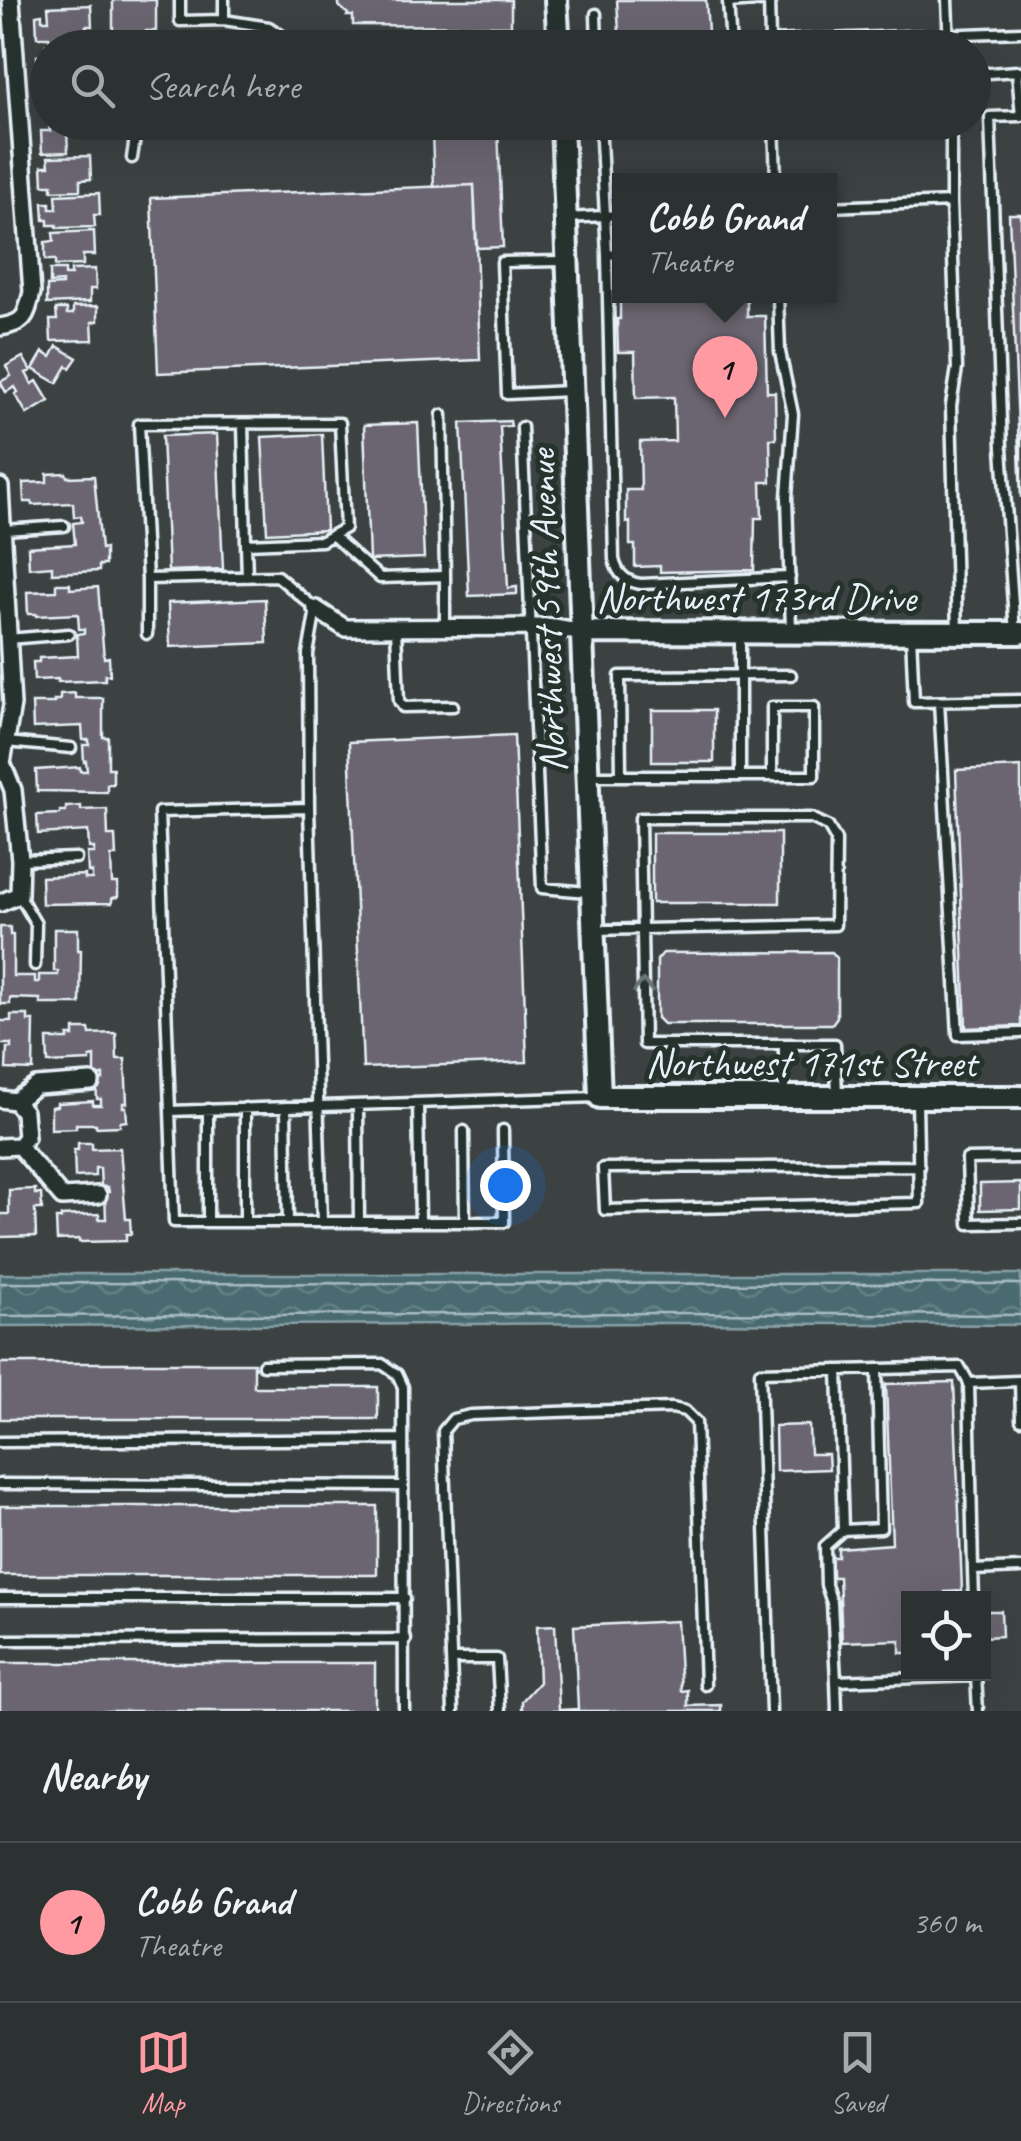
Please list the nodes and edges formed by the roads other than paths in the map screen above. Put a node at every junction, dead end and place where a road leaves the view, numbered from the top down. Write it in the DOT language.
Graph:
graph roads {
  1 [pos="11,0"];
  2 [pos="180,0"];
  3 [pos="224,0"];
  4 [pos="556,0"];
  5 [pos="770,0"];
  6 [pos="947,0"];
  7 [pos="728,1"];
  8 [pos="596,14"];
  9 [pos="224,20"];
  10 [pos="275,30"];
  11 [pos="558,30"];
  12 [pos="596,30"];
  13 [pos="729,30"];
  14 [pos="770,30"];
  15 [pos="949,30"];
  16 [pos="1021,32"];
  17 [pos="991,33"];
  18 [pos="1019,71"];
  19 [pos="991,73"];
  20 [pos="1020,116"];
  21 [pos="991,117"];
  22 [pos="135,140"];
  23 [pos="563,140"];
  24 [pos="601,140"];
  25 [pos="775,140"];
  26 [pos="951,140"];
  27 [pos="991,140"];
  28 [pos="132,158"];
  29 [pos="776,173"];
  30 [pos="951,202"];
  31 [pos="837,207"];
  32 [pos="604,216"];
  33 [pos="612,216"];
  34 [pos="566,218"];
  35 [pos="607,255"];
  36 [pos="612,255"];
  37 [pos="568,261"];
  38 [pos="778,303"];
  39 [pos="8,326"];
  40 [pos="572,391"];
  41 [pos="442,415"];
  42 [pos="243,424"];
  43 [pos="522,427"];
  44 [pos="0,487"];
  45 [pos="64,526"];
  46 [pos="1,530"];
  47 [pos="332,536"];
  48 [pos="246,544"];
  49 [pos="247,576"];
  50 [pos="445,576"];
  51 [pos="790,577"];
  52 [pos="147,580"];
  53 [pos="316,610"];
  54 [pos="529,627"];
  55 [pos="396,628"];
  56 [pos="445,628"];
  57 [pos="582,632"];
  58 [pos="740,632"];
  59 [pos="792,632"];
  60 [pos="911,633"];
  61 [pos="957,633"];
  62 [pos="1018,633"];
  63 [pos="69,634"];
  64 [pos="147,634"];
  65 [pos="6,648"];
  66 [pos="792,675"];
  67 [pos="740,676"];
  68 [pos="1021,700"];
  69 [pos="939,702"];
  70 [pos="453,706"];
  71 [pos="6,742"];
  72 [pos="71,748"];
  73 [pos="1,766"];
  74 [pos="588,776"];
  75 [pos="621,776"];
  76 [pos="740,776"];
  77 [pos="772,776"];
  78 [pos="309,808"];
  79 [pos="76,858"];
  80 [pos="20,860"];
  81 [pos="592,893"];
  82 [pos="19,895"];
  83 [pos="0,903"];
  84 [pos="642,928"];
  85 [pos="594,930"];
  86 [pos="36,966"];
  87 [pos="1021,1033"];
  88 [pos="784,1044"];
  89 [pos="91,1082"];
  90 [pos="600,1097"];
  91 [pos="784,1097"];
  92 [pos="837,1097"];
  93 [pos="917,1097"];
  94 [pos="1021,1097"];
  95 [pos="8,1100"];
  96 [pos="418,1103"];
  97 [pos="358,1104"];
  98 [pos="318,1106"];
  99 [pos="286,1107"];
  100 [pos="245,1108"];
  101 [pos="208,1109"];
  102 [pos="170,1110"];
  103 [pos="503,1130"];
  104 [pos="464,1131"];
  105 [pos="19,1146"];
  106 [pos="0,1148"];
  107 [pos="1021,1158"];
  108 [pos="918,1166"];
  109 [pos="98,1196"];
  110 [pos="208,1222"];
  111 [pos="244,1222"];
  112 [pos="288,1222"];
  113 [pos="322,1222"];
  114 [pos="359,1222"];
  115 [pos="420,1222"];
  116 [pos="466,1222"];
  117 [pos="1021,1223"];
  118 [pos="263,1365"];
  119 [pos="878,1369"];
  120 [pos="838,1370"];
  121 [pos="1020,1381"];
  122 [pos="969,1384"];
  123 [pos="1021,1420"];
  124 [pos="403,1439"];
  125 [pos="0,1442"];
  126 [pos="0,1484"];
  127 [pos="402,1486"];
  128 [pos="843,1530"];
  129 [pos="1021,1568"];
  130 [pos="974,1570"];
  131 [pos="974,1591"];
  132 [pos="0,1598"];
  133 [pos="405,1598"];
  134 [pos="0,1640"];
  135 [pos="406,1640"];
  136 [pos="451,1659"];
  137 [pos="901,1678"];
  138 [pos="836,1681"];
  139 [pos="976,1681"];
  140 [pos="705,1685"];
  141 [pos="404,1711"];
  142 [pos="453,1711"];
  143 [pos="500,1711"];
  144 [pos="770,1711"];
  145 [pos="837,1711"];
  146 [pos="978,1711"];
  1 -- 39 [label="street"];
  2 -- 9 [label="lane"];
  3 -- 9 [label="lane"];
  4 -- 11 [label="street"];
  5 -- 7 [label="lane"];
  5 -- 14 [label="lane"];
  6 -- 15 [label="lane"];
  7 -- 13 [label="lane"];
  8 -- 12 [label="lane"];
  9 -- 10 [label="lane"];
  16 -- 17 [label="lane"];
  18 -- 19 [label="lane"];
  18 -- 20 [label="lane"];
  20 -- 21 [label="lane"];
  22 -- 28 [label="lane"];
  23 -- 34 [label="street, Northwest 59th Avenue"];
  24 -- 32 [label="lane"];
  25 -- 29 [label="lane"];
  26 -- 30 [label="lane"];
  27 -- 62 [label="lane"];
  30 -- 31 [label="lane"];
  30 -- 61 [label="lane"];
  32 -- 33 [label="lane"];
  32 -- 34 [label="lane"];
  32 -- 35 [label="lane"];
  34 -- 37 [label="street, Northwest 59th Avenue"];
  35 -- 36 [label="lane"];
  35 -- 51 [label="lane"];
  37 -- 40 [label="street, Northwest 59th Avenue"];
  37 -- 40 [label="lane"];
  38 -- 51 [label="lane"];
  40 -- 57 [label="street, Northwest 59th Avenue"];
  41 -- 50 [label="lane"];
  42 -- 47 [label="lane"];
  42 -- 48 [label="lane"];
  42 -- 52 [label="lane"];
  43 -- 54 [label="lane"];
  44 -- 46 [label="street"];
  45 -- 46 [label="lane"];
  46 -- 65 [label="street"];
  47 -- 48 [label="lane"];
  47 -- 50 [label="lane"];
  48 -- 49 [label="lane"];
  49 -- 52 [label="lane"];
  49 -- 53 [label="lane"];
  50 -- 56 [label="lane"];
  51 -- 59 [label="lane"];
  52 -- 64 [label="lane"];
  53 -- 55 [label="street, Northwest 173rd Drive"];
  53 -- 78 [label="lane"];
  54 -- 56 [label="street, Northwest 173rd Drive"];
  54 -- 57 [label="street, Northwest 173rd Drive"];
  54 -- 81 [label="lane"];
  55 -- 56 [label="street, Northwest 173rd Drive"];
  55 -- 70 [label="lane"];
  57 -- 58 [label="street, Northwest 173rd Drive"];
  57 -- 74 [label="street, Northwest 59th Avenue"];
  58 -- 59 [label="street, Northwest 173rd Drive"];
  58 -- 67 [label="lane"];
  59 -- 60 [label="street, Northwest 173rd Drive"];
  60 -- 61 [label="street, Northwest 173rd Drive"];
  60 -- 69 [label="lane"];
  61 -- 62 [label="street, Northwest 173rd Drive"];
  63 -- 65 [label="lane"];
  65 -- 71 [label="street"];
  66 -- 67 [label="lane"];
  67 -- 75 [label="lane"];
  67 -- 76 [label="lane"];
  68 -- 69 [label="lane"];
  69 -- 87 [label="lane"];
  71 -- 72 [label="lane"];
  71 -- 73 [label="street"];
  73 -- 80 [label="street"];
  74 -- 75 [label="lane"];
  74 -- 81 [label="street, Northwest 59th Avenue"];
  75 -- 76 [label="lane"];
  76 -- 77 [label="lane"];
  77 -- 77 [label="lane"];
  78 -- 98 [label="lane"];
  78 -- 102 [label="lane"];
  79 -- 80 [label="lane"];
  80 -- 82 [label="street"];
  81 -- 85 [label="street, Northwest 59th Avenue"];
  82 -- 83 [label="street"];
  82 -- 86 [label="lane"];
  84 -- 84 [label="lane"];
  84 -- 85 [label="lane"];
  88 -- 84 [label="lane, one-way"];
  85 -- 90 [label="street, Northwest 59th Avenue"];
  88 -- 91 [label="lane"];
  88 -- 92 [label="lane"];
  89 -- 95 [label="street"];
  90 -- 91 [label="street, Northwest 171st Street"];
  90 -- 96 [label="lane"];
  91 -- 92 [label="street, Northwest 171st Street"];
  92 -- 93 [label="street, Northwest 171st Street"];
  93 -- 94 [label="street, Northwest 171st Street"];
  93 -- 108 [label="lane"];
  95 -- 105 [label="street"];
  96 -- 97 [label="lane"];
  96 -- 115 [label="lane"];
  97 -- 98 [label="lane"];
  97 -- 114 [label="lane"];
  98 -- 99 [label="lane"];
  98 -- 113 [label="lane"];
  99 -- 100 [label="lane"];
  99 -- 112 [label="lane"];
  100 -- 101 [label="lane"];
  100 -- 111 [label="lane"];
  101 -- 102 [label="lane"];
  101 -- 110 [label="lane"];
  102 -- 110 [label="lane"];
  103 -- 116 [label="lane"];
  104 -- 116 [label="lane"];
  105 -- 106 [label="street"];
  105 -- 109 [label="street"];
  107 -- 117 [label="lane"];
  108 -- 108 [label="lane"];
  110 -- 111 [label="lane"];
  111 -- 112 [label="lane"];
  112 -- 113 [label="lane"];
  113 -- 114 [label="lane"];
  114 -- 115 [label="lane"];
  115 -- 116 [label="lane"];
  118 -- 124 [label="lane"];
  119 -- 120 [label="lane"];
  119 -- 122 [label="lane"];
  119 -- 128 [label="lane"];
  120 -- 128 [label="lane"];
  120 -- 144 [label="lane"];
  121 -- 122 [label="lane"];
  121 -- 123 [label="lane"];
  122 -- 130 [label="lane"];
  124 -- 125 [label="lane"];
  124 -- 127 [label="lane"];
  126 -- 127 [label="lane"];
  127 -- 133 [label="lane"];
  128 -- 138 [label="lane"];
  129 -- 130 [label="lane"];
  130 -- 131 [label="lane"];
  132 -- 133 [label="lane"];
  133 -- 135 [label="lane"];
  134 -- 135 [label="lane"];
  135 -- 141 [label="lane"];
  136 -- 140 [label="lane"];
  136 -- 142 [label="lane"];
  136 -- 143 [label="lane"];
  137 -- 138 [label="lane"];
  138 -- 145 [label="lane"];
  139 -- 146 [label="lane"];
}
